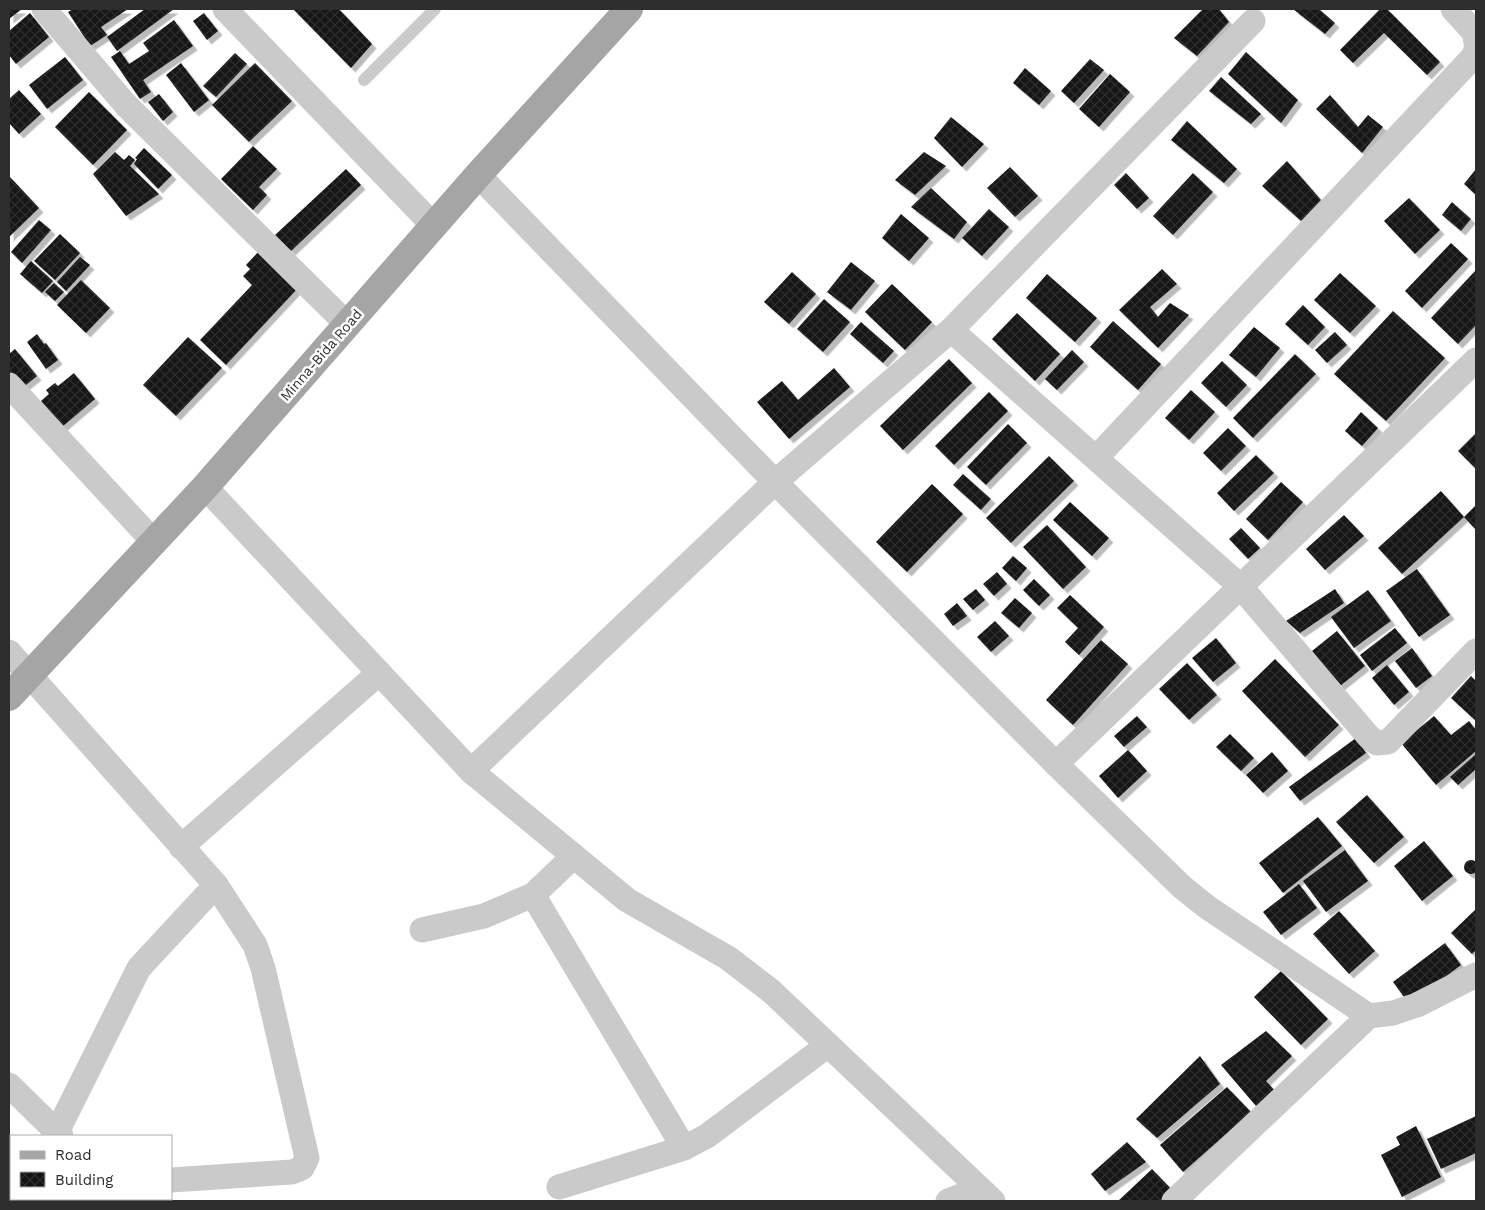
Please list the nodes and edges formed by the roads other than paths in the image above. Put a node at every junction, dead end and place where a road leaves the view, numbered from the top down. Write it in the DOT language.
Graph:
graph roads {
  1 [pos="44,9"];
  2 [pos="225,9"];
  3 [pos="435,9"];
  4 [pos="629,9"];
  5 [pos="1453,9"];
  6 [pos="1253,21"];
  7 [pos="1476,42"];
  8 [pos="1476,49"];
  9 [pos="364,80"];
  10 [pos="478,175"];
  11 [pos="434,226"];
  12 [pos="347,324"];
  13 [pos="951,330"];
  14 [pos="1476,360"];
  15 [pos="9,385"];
  16 [pos="1096,458"];
  17 [pos="776,482"];
  18 [pos="205,487"];
  19 [pos="154,542"];
  20 [pos="1240,586"];
  21 [pos="1476,650"];
  22 [pos="9,652"];
  23 [pos="379,673"];
  24 [pos="30,675"];
  25 [pos="9,697"];
  26 [pos="1056,764"];
  27 [pos="471,771"];
  28 [pos="182,846"];
  29 [pos="574,856"];
  30 [pos="216,885"];
  31 [pos="533,895"];
  32 [pos="422,930"];
  33 [pos="1476,975"];
  34 [pos="1369,1016"];
  35 [pos="828,1045"];
  36 [pos="9,1085"];
  37 [pos="59,1134"];
  38 [pos="684,1148"];
  39 [pos="172,1180"];
  40 [pos="559,1186"];
  41 [pos="986,1195"];
  42 [pos="948,1201"];
  43 [pos="1174,1201"];
  1 -- 12 [label="street"];
  2 -- 11 [label="street"];
  3 -- 9 [label="lane"];
  4 -- 10 [label="main road, Minna-Bida Road"];
  5 -- 7 [label="street"];
  6 -- 13 [label="street"];
  8 -- 16 [label="street"];
  10 -- 11 [label="main road, Minna-Bida Road"];
  10 -- 17 [label="street"];
  11 -- 12 [label="main road, Minna-Bida Road"];
  12 -- 18 [label="main road, Minna-Bida Road"];
  13 -- 16 [label="street"];
  13 -- 17 [label="street"];
  14 -- 20 [label="street"];
  15 -- 19 [label="street"];
  16 -- 20 [label="street"];
  17 -- 26 [label="street"];
  17 -- 27 [label="street"];
  18 -- 19 [label="main road, Minna-Bida Road"];
  18 -- 23 [label="street"];
  19 -- 24 [label="main road, Minna-Bida Road"];
  20 -- 21 [label="street"];
  20 -- 26 [label="street"];
  22 -- 24 [label="street"];
  23 -- 27 [label="street"];
  23 -- 28 [label="street"];
  24 -- 25 [label="main road, Minna-Bida Road"];
  24 -- 28 [label="street"];
  26 -- 34 [label="street"];
  27 -- 29 [label="street"];
  28 -- 30 [label="street"];
  29 -- 31 [label="street"];
  29 -- 35 [label="street"];
  30 -- 37 [label="street"];
  30 -- 39 [label="street"];
  31 -- 32 [label="street"];
  31 -- 38 [label="street"];
  33 -- 34 [label="street"];
  34 -- 43 [label="street"];
  35 -- 38 [label="street"];
  35 -- 41 [label="street"];
  36 -- 37 [label="street"];
  38 -- 40 [label="street"];
  41 -- 42 [label="street"];
}
